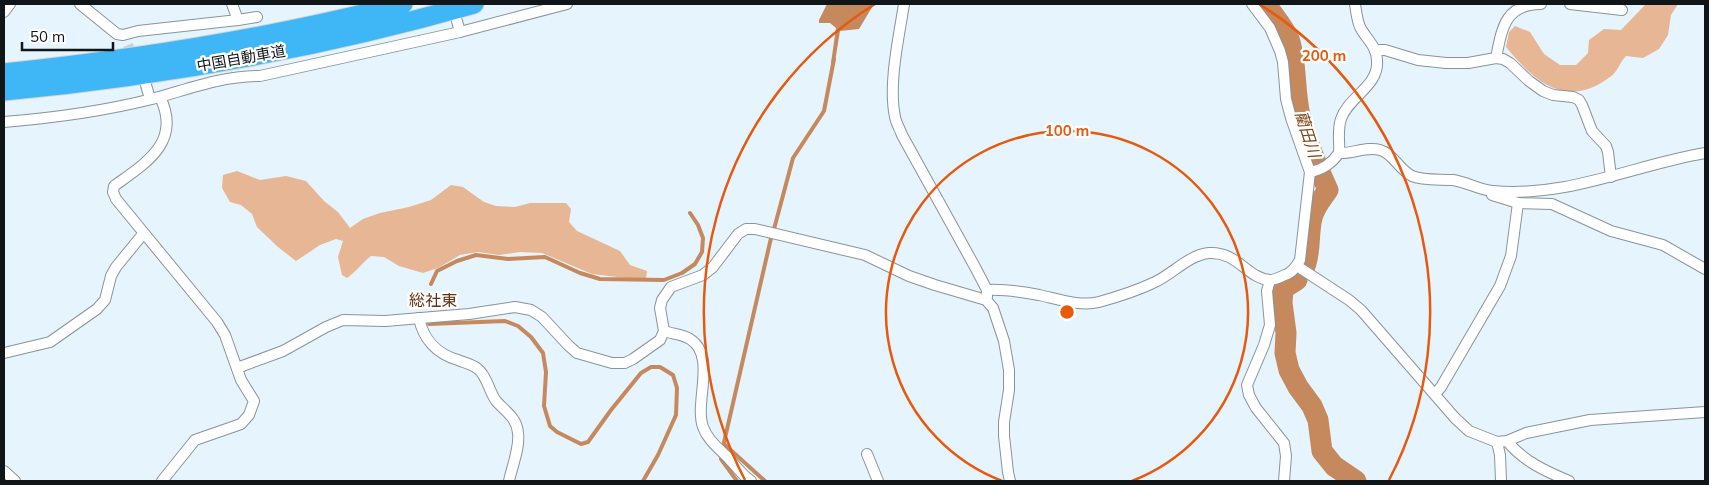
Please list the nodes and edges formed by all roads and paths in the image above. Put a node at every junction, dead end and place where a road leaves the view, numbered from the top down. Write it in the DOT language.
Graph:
graph roads {
  1 [pos="10,4"];
  2 [pos="80,4"];
  3 [pos="232,4"];
  4 [pos="404,4"];
  5 [pos="474,4"];
  6 [pos="567,4"];
  7 [pos="904,4"];
  8 [pos="1252,4"];
  9 [pos="1355,4"];
  10 [pos="1541,4"];
  11 [pos="1570,4"];
  12 [pos="1622,10"];
  13 [pos="4,12"];
  14 [pos="257,17"];
  15 [pos="238,20"];
  16 [pos="456,21"];
  17 [pos="460,32"];
  18 [pos="123,35"];
  19 [pos="128,45"];
  20 [pos="1376,50"];
  21 [pos="1496,58"];
  22 [pos="4,73"];
  23 [pos="146,85"];
  24 [pos="4,91"];
  25 [pos="155,98"];
  26 [pos="4,122"];
  27 [pos="1339,153"];
  28 [pos="1705,153"];
  29 [pos="1316,171"];
  30 [pos="1611,177"];
  31 [pos="1482,190"];
  32 [pos="1518,203"];
  33 [pos="143,234"];
  34 [pos="1297,266"];
  35 [pos="1705,269"];
  36 [pos="1270,280"];
  37 [pos="986,295"];
  38 [pos="419,318"];
  39 [pos="664,331"];
  40 [pos="4,353"];
  41 [pos="237,368"];
  42 [pos="1435,394"];
  43 [pos="1705,412"];
  44 [pos="1502,441"];
  45 [pos="867,454"];
  46 [pos="4,471"];
  47 [pos="166,480"];
  48 [pos="15,481"];
  49 [pos="510,481"];
  50 [pos="751,481"];
  51 [pos="878,481"];
  52 [pos="1010,481"];
  53 [pos="1284,481"];
  54 [pos="1501,481"];
  55 [pos="1569,481"];
  1 -- 13 [label="street"];
  2 -- 18 [label="street"];
  3 -- 15 [label="street"];
  4 -- 22 [label="highway, 中国自動車道"];
  5 -- 24 [label="highway, 中国自動車道"];
  6 -- 17 [label="street"];
  7 -- 37 [label="street"];
  8 -- 29 [label="street"];
  9 -- 20 [label="street"];
  10 -- 21 [label="street"];
  11 -- 12 [label="street"];
  14 -- 15 [label="street"];
  15 -- 18 [label="street"];
  16 -- 17 [label="street"];
  17 -- 25 [label="street"];
  18 -- 19 [label="street"];
  20 -- 21 [label="street"];
  20 -- 27 [label="street"];
  21 -- 30 [label="street"];
  23 -- 25 [label="street"];
  25 -- 26 [label="street"];
  25 -- 33 [label="street"];
  27 -- 29 [label="street"];
  27 -- 31 [label="street"];
  28 -- 30 [label="street"];
  29 -- 34 [label="street"];
  30 -- 31 [label="street"];
  31 -- 32 [label="street"];
  32 -- 35 [label="street"];
  32 -- 42 [label="street"];
  33 -- 40 [label="street"];
  33 -- 41 [label="street"];
  34 -- 36 [label="street"];
  34 -- 42 [label="street"];
  36 -- 37 [label="street"];
  36 -- 53 [label="street"];
  37 -- 39 [label="street"];
  37 -- 52 [label="street"];
  38 -- 39 [label="street"];
  38 -- 41 [label="street"];
  38 -- 49 [label="street"];
  39 -- 50 [label="street"];
  41 -- 47 [label="street"];
  42 -- 44 [label="street"];
  43 -- 44 [label="street"];
  44 -- 54 [label="street"];
  44 -- 55 [label="street"];
  45 -- 51 [label="street"];
  46 -- 48 [label="street"];
}
